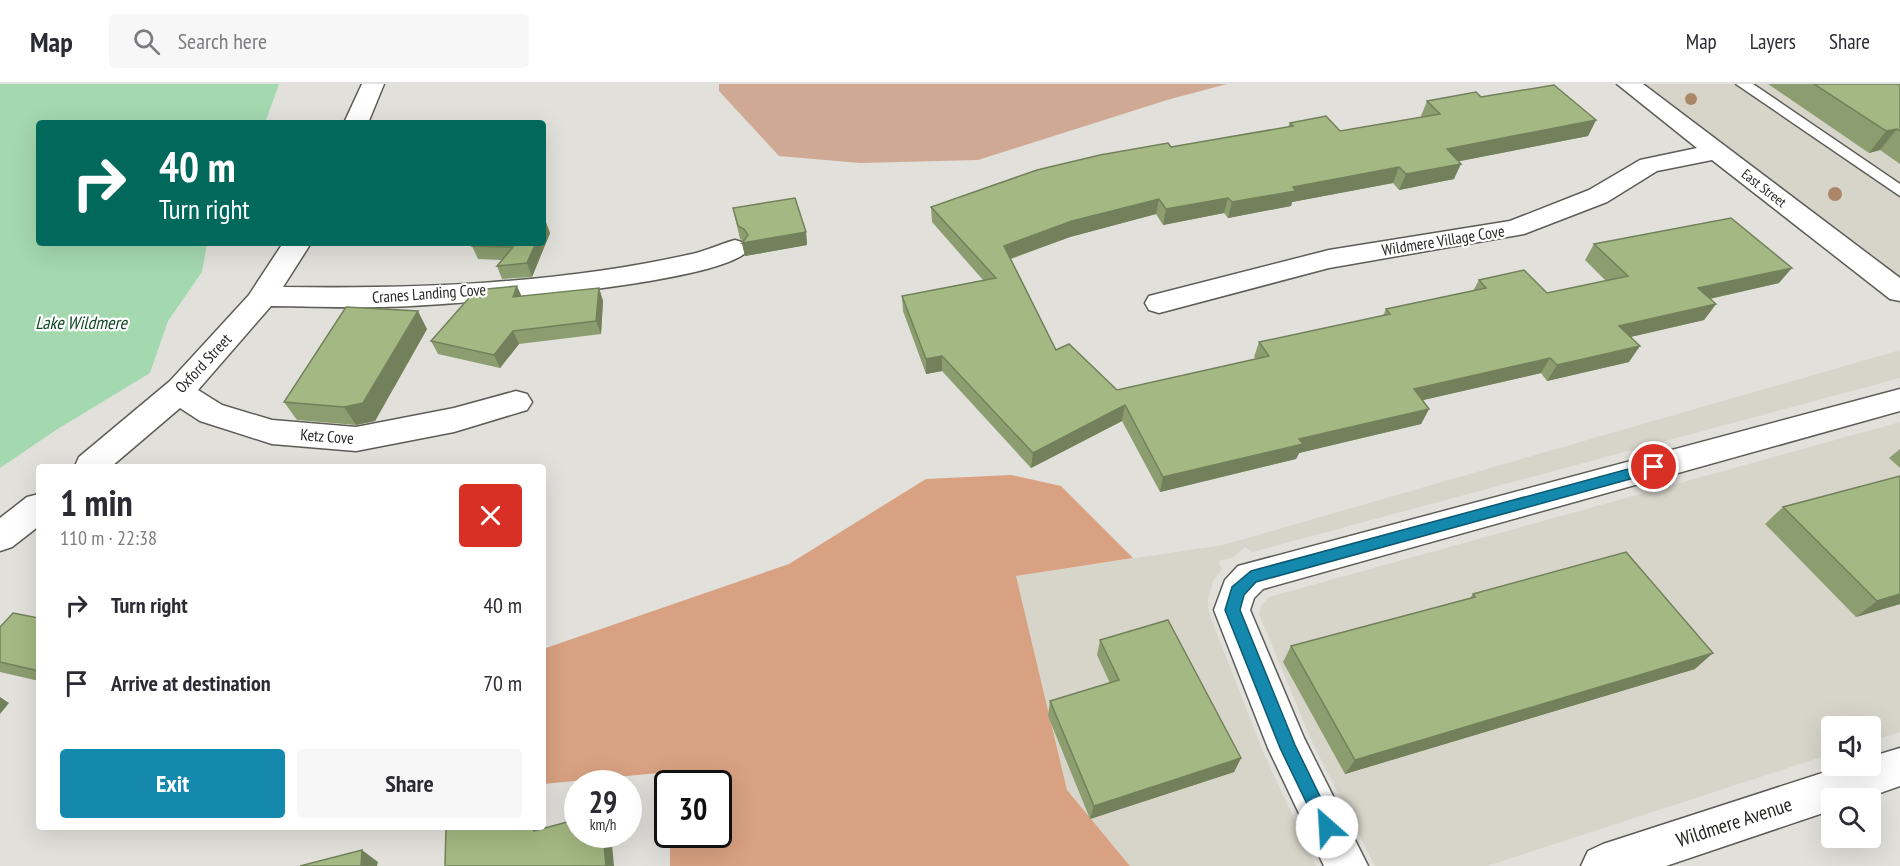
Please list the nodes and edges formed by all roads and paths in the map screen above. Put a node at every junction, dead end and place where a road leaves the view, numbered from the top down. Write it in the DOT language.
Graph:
graph roads {
  1 [pos="373,84"];
  2 [pos="1628,84"];
  3 [pos="1743,84"];
  4 [pos="357,120"];
  5 [pos="1717,152"];
  6 [pos="1900,191"];
  7 [pos="295,246"];
  8 [pos="735,249"];
  9 [pos="1900,292"];
  10 [pos="263,296"];
  11 [pos="1160,303"];
  12 [pos="179,392"];
  13 [pos="1900,400"];
  14 [pos="516,402"];
  15 [pos="93,464"];
  16 [pos="36,509"];
  17 [pos="0,537"];
  18 [pos="1900,767"];
  19 [pos="1346,866"];
  20 [pos="1603,866"];
  1 -- 4 [label="street"];
  2 -- 5 [label="street, East Street"];
  3 -- 6 [label="lane"];
  5 -- 9 [label="street, East Street"];
  5 -- 11 [label="street, Wildmere Village Cove"];
  7 -- 10 [label="street, Oxford Street"];
  8 -- 10 [label="street, Cranes Landing Cove"];
  10 -- 12 [label="street, Oxford Street"];
  12 -- 14 [label="street, Ketz Cove"];
  12 -- 15 [label="street, Oxford Street"];
  13 -- 19 [label="street"];
  16 -- 17 [label="street"];
  18 -- 20 [label="street, Wildmere Avenue"];
}
